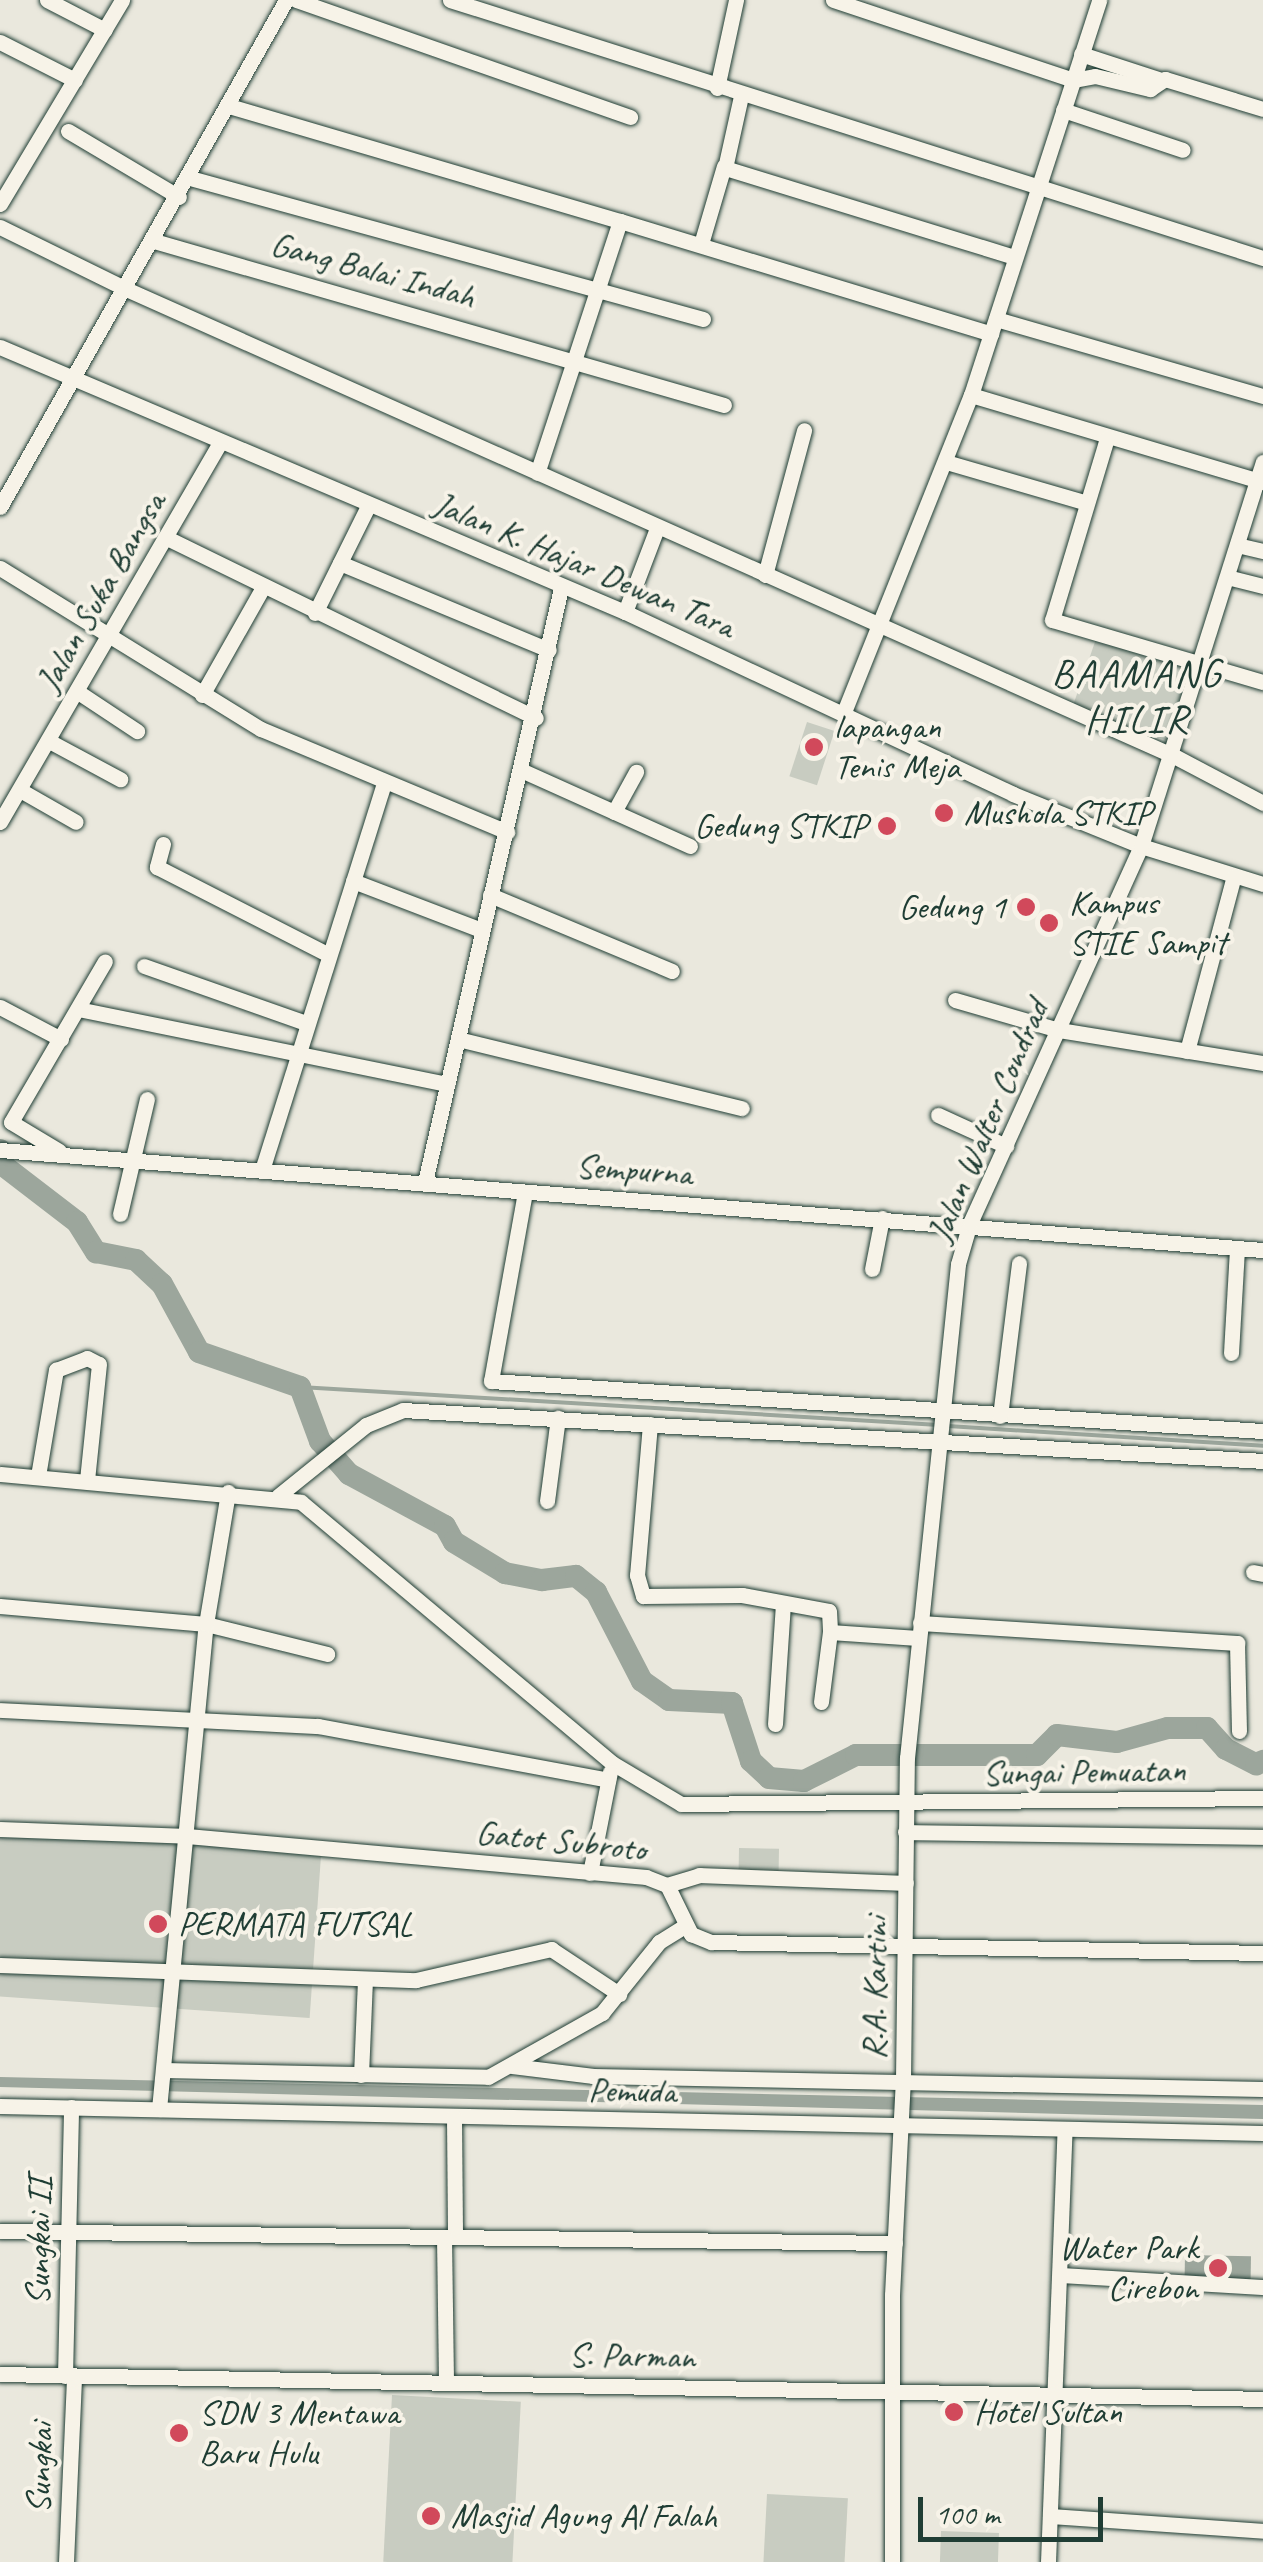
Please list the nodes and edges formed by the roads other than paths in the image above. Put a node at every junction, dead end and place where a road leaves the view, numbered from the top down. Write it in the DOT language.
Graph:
graph roads {
  1 [pos="47,0"];
  2 [pos="122,0"];
  3 [pos="286,0"];
  4 [pos="296,0"];
  5 [pos="450,0"];
  6 [pos="833,0"];
  7 [pos="1099,0"];
  8 [pos="734,1"];
  9 [pos="105,30"];
  10 [pos="0,42"];
  11 [pos="1081,54"];
  12 [pos="75,80"];
  13 [pos="1072,80"];
  14 [pos="1161,80"];
  15 [pos="716,88"];
  16 [pos="742,96"];
  17 [pos="230,106"];
  18 [pos="1263,109"];
  19 [pos="1063,110"];
  20 [pos="630,117"];
  21 [pos="68,131"];
  22 [pos="1183,150"];
  23 [pos="724,166"];
  24 [pos="190,178"];
  25 [pos="1038,186"];
  26 [pos="179,196"];
  27 [pos="0,204"];
  28 [pos="620,220"];
  29 [pos="0,226"];
  30 [pos="154,241"];
  31 [pos="701,244"];
  32 [pos="1015,256"];
  33 [pos="1263,258"];
  34 [pos="126,289"];
  35 [pos="598,292"];
  36 [pos="703,320"];
  37 [pos="993,326"];
  38 [pos="0,347"];
  39 [pos="576,358"];
  40 [pos="75,382"];
  41 [pos="971,395"];
  42 [pos="1263,396"];
  43 [pos="724,405"];
  44 [pos="804,430"];
  45 [pos="1107,438"];
  46 [pos="220,442"];
  47 [pos="946,462"];
  48 [pos="1263,462"];
  49 [pos="537,472"];
  50 [pos="1260,481"];
  51 [pos="1084,502"];
  52 [pos="368,506"];
  53 [pos="0,507"];
  54 [pos="658,528"];
  55 [pos="169,538"];
  56 [pos="1237,545"];
  57 [pos="1263,552"];
  58 [pos="340,563"];
  59 [pos="0,568"];
  60 [pos="765,576"];
  61 [pos="1227,577"];
  62 [pos="1263,586"];
  63 [pos="263,587"];
  64 [pos="561,588"];
  65 [pos="625,612"];
  66 [pos="315,613"];
  67 [pos="884,626"];
  68 [pos="111,637"];
  69 [pos="549,650"];
  70 [pos="1204,664"];
  71 [pos="1263,682"];
  72 [pos="78,692"];
  73 [pos="202,695"];
  74 [pos="844,712"];
  75 [pos="536,718"];
  76 [pos="137,731"];
  77 [pos="49,741"];
  78 [pos="1174,756"];
  79 [pos="523,771"];
  80 [pos="636,772"];
  81 [pos="120,779"];
  82 [pos="384,784"];
  83 [pos="20,790"];
  84 [pos="1263,803"];
  85 [pos="614,812"];
  86 [pos="0,822"];
  87 [pos="76,822"];
  88 [pos="507,832"];
  89 [pos="163,844"];
  90 [pos="690,846"];
  91 [pos="1141,846"];
  92 [pos="1234,876"];
  93 [pos="353,881"];
  94 [pos="1263,884"];
  95 [pos="490,895"];
  96 [pos="481,930"];
  97 [pos="329,954"];
  98 [pos="105,961"];
  99 [pos="144,966"];
  100 [pos="672,971"];
  101 [pos="955,1000"];
  102 [pos="0,1007"];
  103 [pos="78,1009"];
  104 [pos="306,1023"];
  105 [pos="1059,1030"];
  106 [pos="61,1039"];
  107 [pos="458,1039"];
  108 [pos="1187,1051"];
  109 [pos="298,1053"];
  110 [pos="1263,1063"];
  111 [pos="447,1084"];
  112 [pos="147,1099"];
  113 [pos="742,1108"];
  114 [pos="938,1115"];
  115 [pos="1006,1146"];
  116 [pos="0,1150"];
  117 [pos="67,1155"];
  118 [pos="129,1159"];
  119 [pos="262,1170"];
  120 [pos="425,1182"];
  121 [pos="525,1192"];
  122 [pos="120,1214"];
  123 [pos="882,1218"];
  124 [pos="970,1223"];
  125 [pos="1237,1248"];
  126 [pos="1263,1250"];
  127 [pos="1019,1262"];
  128 [pos="872,1269"];
  129 [pos="1232,1353"];
  130 [pos="1000,1416"];
  131 [pos="558,1418"];
  132 [pos="650,1424"];
  133 [pos="942,1426"];
  134 [pos="1263,1431"];
  135 [pos="1263,1461"];
  136 [pos="0,1474"];
  137 [pos="38,1476"];
  138 [pos="88,1480"];
  139 [pos="228,1492"];
  140 [pos="278,1496"];
  141 [pos="547,1500"];
  142 [pos="783,1604"];
  143 [pos="0,1606"];
  144 [pos="206,1624"];
  145 [pos="919,1631"];
  146 [pos="830,1632"];
  147 [pos="326,1654"];
  148 [pos="821,1702"];
  149 [pos="0,1710"];
  150 [pos="200,1718"];
  151 [pos="776,1724"];
  152 [pos="1240,1731"];
  153 [pos="612,1763"];
  154 [pos="608,1780"];
  155 [pos="1263,1798"];
  156 [pos="906,1805"];
  157 [pos="0,1829"];
  158 [pos="905,1832"];
  159 [pos="187,1836"];
  160 [pos="1263,1837"];
  161 [pos="590,1872"];
  162 [pos="906,1883"];
  163 [pos="667,1885"];
  164 [pos="685,1926"];
  165 [pos="906,1948"];
  166 [pos="1263,1953"];
  167 [pos="0,1965"];
  168 [pos="171,1975"];
  169 [pos="365,1979"];
  170 [pos="619,1994"];
  171 [pos="512,2066"];
  172 [pos="361,2075"];
  173 [pos="903,2081"];
  174 [pos="161,2088"];
  175 [pos="1263,2089"];
  176 [pos="0,2106"];
  177 [pos="71,2107"];
  178 [pos="454,2117"];
  179 [pos="901,2122"];
  180 [pos="1065,2130"];
  181 [pos="1263,2133"];
  182 [pos="0,2231"];
  183 [pos="70,2232"];
  184 [pos="449,2237"];
  185 [pos="894,2243"];
  186 [pos="1060,2276"];
  187 [pos="1263,2287"];
  188 [pos="0,2374"];
  189 [pos="70,2376"];
  190 [pos="446,2383"];
  191 [pos="893,2392"];
  192 [pos="1056,2395"];
  193 [pos="1263,2399"];
  194 [pos="1050,2516"];
  195 [pos="1263,2531"];
  196 [pos="66,2562"];
  197 [pos="892,2562"];
  198 [pos="1048,2562"];
  1 -- 9 [label="street"];
  2 -- 9 [label="street"];
  3 -- 17 [label="street"];
  4 -- 20 [label="street"];
  5 -- 15 [label="street"];
  6 -- 13 [label="street"];
  7 -- 11 [label="street"];
  8 -- 15 [label="street"];
  9 -- 12 [label="street"];
  10 -- 12 [label="street"];
  11 -- 13 [label="street"];
  11 -- 14 [label="street"];
  12 -- 27 [label="street"];
  13 -- 14 [label="street"];
  13 -- 19 [label="street"];
  14 -- 18 [label="street"];
  15 -- 16 [label="street"];
  16 -- 23 [label="street"];
  16 -- 25 [label="street"];
  17 -- 24 [label="street"];
  17 -- 28 [label="street"];
  19 -- 22 [label="street"];
  19 -- 25 [label="street"];
  21 -- 26 [label="street"];
  23 -- 31 [label="street"];
  23 -- 32 [label="street"];
  24 -- 26 [label="street"];
  24 -- 35 [label="street"];
  25 -- 32 [label="street"];
  25 -- 33 [label="street"];
  26 -- 30 [label="street"];
  28 -- 31 [label="street"];
  28 -- 35 [label="street"];
  29 -- 34 [label="street"];
  30 -- 34 [label="street"];
  30 -- 39 [label="street, Gang Balai Indah"];
  31 -- 37 [label="street"];
  32 -- 37 [label="street"];
  34 -- 40 [label="street"];
  34 -- 49 [label="street"];
  35 -- 36 [label="street"];
  35 -- 39 [label="street"];
  37 -- 41 [label="street"];
  37 -- 42 [label="street"];
  38 -- 40 [label="street, Jalan K. Hajar Dewan Tara"];
  39 -- 43 [label="street, Gang Balai Indah"];
  39 -- 49 [label="street"];
  40 -- 46 [label="street, Jalan K. Hajar Dewan Tara"];
  40 -- 53 [label="street"];
  41 -- 45 [label="street"];
  41 -- 47 [label="street"];
  44 -- 60 [label="street"];
  45 -- 50 [label="street"];
  45 -- 51 [label="street"];
  46 -- 52 [label="street, Jalan K. Hajar Dewan Tara"];
  46 -- 55 [label="street, Jalan Suka Bangsa"];
  47 -- 51 [label="street"];
  47 -- 67 [label="street"];
  48 -- 50 [label="street, Jalan Walter Condrad"];
  49 -- 54 [label="street"];
  50 -- 56 [label="street, Jalan Walter Condrad"];
  51 -- 70 [label="street"];
  52 -- 58 [label="street"];
  52 -- 64 [label="street, Jalan K. Hajar Dewan Tara"];
  54 -- 60 [label="street"];
  54 -- 65 [label="street"];
  55 -- 63 [label="street"];
  55 -- 68 [label="street, Jalan Suka Bangsa"];
  56 -- 57 [label="street"];
  56 -- 61 [label="street, Jalan Walter Condrad"];
  58 -- 66 [label="street"];
  58 -- 69 [label="street"];
  59 -- 68 [label="street"];
  60 -- 67 [label="street"];
  61 -- 62 [label="street"];
  61 -- 70 [label="street, Jalan Walter Condrad"];
  63 -- 66 [label="street"];
  63 -- 73 [label="street"];
  64 -- 65 [label="street, Jalan K. Hajar Dewan Tara"];
  64 -- 69 [label="street"];
  65 -- 74 [label="street, Jalan K. Hajar Dewan Tara"];
  66 -- 75 [label="street"];
  67 -- 74 [label="street"];
  67 -- 78 [label="street"];
  68 -- 72 [label="street, Jalan Suka Bangsa"];
  68 -- 73 [label="street"];
  69 -- 75 [label="street"];
  70 -- 71 [label="street"];
  70 -- 78 [label="street, Jalan Walter Condrad"];
  72 -- 76 [label="street"];
  72 -- 77 [label="street, Jalan Suka Bangsa"];
  73 -- 82 [label="street"];
  74 -- 91 [label="street, Jalan K. Hajar Dewan Tara"];
  75 -- 79 [label="street"];
  77 -- 81 [label="street"];
  77 -- 83 [label="street, Jalan Suka Bangsa"];
  78 -- 84 [label="street"];
  78 -- 91 [label="street, Jalan Walter Condrad"];
  79 -- 85 [label="street"];
  79 -- 88 [label="street"];
  80 -- 85 [label="street"];
  82 -- 88 [label="street"];
  82 -- 93 [label="street"];
  83 -- 86 [label="street, Jalan Suka Bangsa"];
  83 -- 87 [label="street"];
  85 -- 90 [label="street"];
  88 -- 95 [label="street"];
  89 -- 97 [label="street"];
  91 -- 92 [label="street, Jalan K. Hajar Dewan Tara"];
  91 -- 105 [label="street, Jalan Walter Condrad"];
  92 -- 94 [label="street, Jalan K. Hajar Dewan Tara"];
  92 -- 108 [label="street"];
  93 -- 96 [label="street"];
  93 -- 97 [label="street"];
  95 -- 96 [label="street"];
  95 -- 100 [label="street"];
  96 -- 107 [label="street"];
  97 -- 104 [label="street"];
  98 -- 103 [label="street"];
  99 -- 104 [label="street"];
  101 -- 105 [label="street"];
  102 -- 106 [label="street"];
  103 -- 106 [label="street"];
  103 -- 109 [label="street"];
  104 -- 109 [label="street"];
  105 -- 108 [label="street"];
  105 -- 115 [label="street, Jalan Walter Condrad"];
  106 -- 117 [label="street"];
  107 -- 111 [label="street"];
  107 -- 113 [label="street"];
  108 -- 110 [label="street"];
  109 -- 111 [label="street"];
  109 -- 119 [label="street"];
  111 -- 120 [label="street"];
  112 -- 118 [label="street"];
  114 -- 115 [label="street"];
  115 -- 124 [label="street, Jalan Walter Condrad"];
  116 -- 117 [label="street, Sempurna"];
  117 -- 118 [label="street, Sempurna"];
  118 -- 119 [label="street, Sempurna"];
  118 -- 122 [label="street"];
  119 -- 120 [label="street, Sempurna"];
  120 -- 121 [label="street, Sempurna"];
  121 -- 123 [label="street, Sempurna"];
  121 -- 133 [label="street"];
  123 -- 124 [label="street, Sempurna"];
  123 -- 128 [label="street"];
  124 -- 125 [label="street, Sempurna"];
  124 -- 133 [label="street, Jalan Walter Condrad"];
  125 -- 126 [label="street, Sempurna"];
  125 -- 129 [label="street"];
  127 -- 130 [label="street"];
  130 -- 133 [label="street"];
  130 -- 134 [label="street"];
  131 -- 132 [label="street"];
  131 -- 140 [label="street"];
  131 -- 141 [label="street"];
  132 -- 133 [label="street"];
  132 -- 142 [label="street"];
  133 -- 135 [label="street"];
  133 -- 145 [label="street, R.A. Kartini"];
  136 -- 137 [label="street"];
  137 -- 138 [label="street"];
  137 -- 138 [label="street"];
  138 -- 139 [label="street"];
  139 -- 140 [label="street"];
  139 -- 144 [label="street"];
  140 -- 153 [label="street, Sungai Pemuatan"];
  142 -- 146 [label="street"];
  142 -- 151 [label="street"];
  143 -- 144 [label="street"];
  144 -- 147 [label="street"];
  144 -- 150 [label="street"];
  145 -- 146 [label="street"];
  145 -- 152 [label="street"];
  145 -- 156 [label="street, R.A. Kartini"];
  146 -- 148 [label="street"];
  149 -- 150 [label="street"];
  150 -- 154 [label="street"];
  150 -- 159 [label="street"];
  153 -- 154 [label="street"];
  153 -- 156 [label="street, Sungai Pemuatan"];
  154 -- 161 [label="street"];
  155 -- 156 [label="street, Sungai Pemuatan"];
  156 -- 158 [label="street, R.A. Kartini"];
  157 -- 159 [label="street, Gatot Subroto"];
  158 -- 160 [label="street"];
  158 -- 162 [label="street, R.A. Kartini"];
  159 -- 161 [label="street, Gatot Subroto"];
  159 -- 168 [label="street"];
  161 -- 163 [label="street, Gatot Subroto"];
  162 -- 163 [label="street"];
  162 -- 165 [label="street, R.A. Kartini"];
  163 -- 164 [label="street, Gatot Subroto"];
  164 -- 165 [label="street"];
  164 -- 170 [label="street"];
  165 -- 166 [label="street"];
  165 -- 173 [label="street, R.A. Kartini"];
  167 -- 168 [label="street"];
  168 -- 169 [label="street"];
  168 -- 174 [label="street"];
  169 -- 170 [label="street"];
  169 -- 172 [label="street"];
  170 -- 171 [label="street"];
  171 -- 172 [label="street"];
  171 -- 173 [label="street"];
  172 -- 174 [label="street"];
  173 -- 175 [label="street"];
  173 -- 179 [label="street, R.A. Kartini"];
  174 -- 177 [label="street, Pemuda"];
  174 -- 178 [label="street, Pemuda"];
  176 -- 177 [label="street, Pemuda"];
  177 -- 183 [label="street, Sungkai II"];
  178 -- 179 [label="street, Pemuda"];
  178 -- 184 [label="street"];
  179 -- 180 [label="street, Pemuda"];
  179 -- 185 [label="street, R.A. Kartini"];
  180 -- 181 [label="street, Pemuda"];
  180 -- 186 [label="street"];
  182 -- 183 [label="street"];
  183 -- 184 [label="street"];
  183 -- 189 [label="street, Sungkai II"];
  184 -- 185 [label="street"];
  184 -- 190 [label="street"];
  185 -- 191 [label="street, R.A. Kartini"];
  186 -- 187 [label="street"];
  186 -- 192 [label="street"];
  188 -- 189 [label="street, S. Parman"];
  189 -- 190 [label="street, S. Parman"];
  189 -- 196 [label="street, Sungkai"];
  190 -- 191 [label="street, S. Parman"];
  191 -- 192 [label="street, S. Parman"];
  191 -- 197 [label="street, R.A. Kartini"];
  192 -- 193 [label="street, S. Parman"];
  192 -- 194 [label="street"];
  194 -- 195 [label="street"];
  194 -- 198 [label="street"];
}
